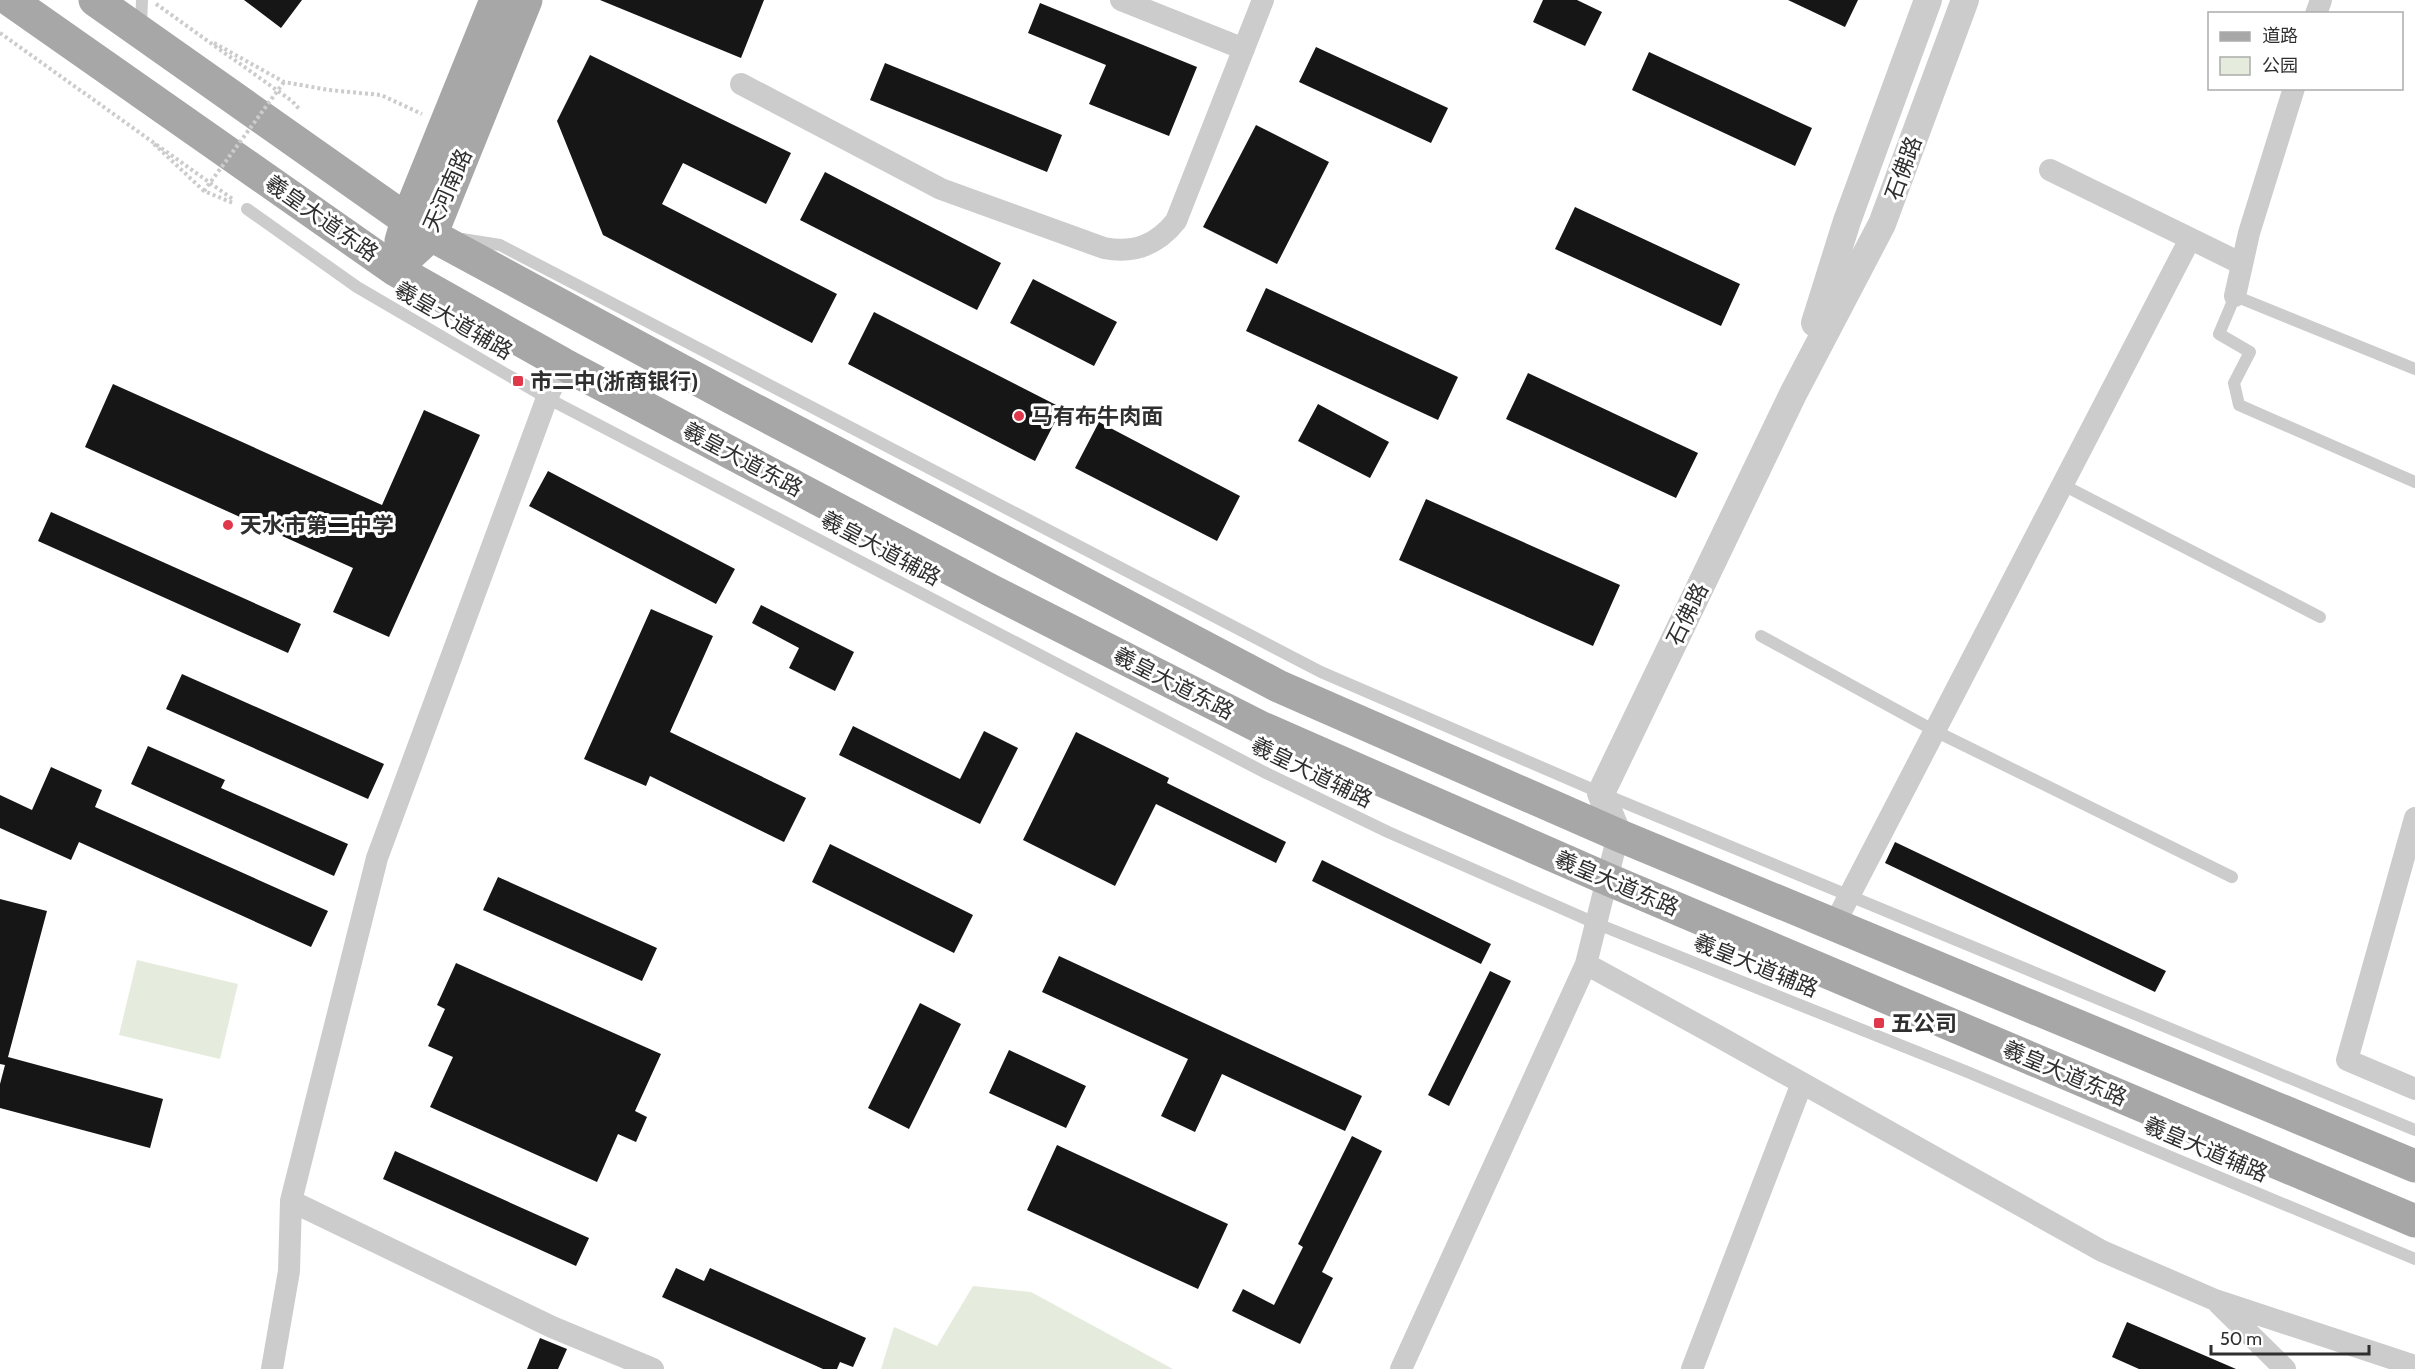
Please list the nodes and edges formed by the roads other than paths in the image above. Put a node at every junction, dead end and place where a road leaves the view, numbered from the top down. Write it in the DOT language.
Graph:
graph roads {
  1 [pos="10,0"];
  2 [pos="95,0"];
  3 [pos="142,0"];
  4 [pos="496,0"];
  5 [pos="526,0"];
  6 [pos="1121,0"];
  7 [pos="1263,0"];
  8 [pos="1928,0"];
  9 [pos="1965,0"];
  10 [pos="141,34"];
  11 [pos="1244,49"];
  12 [pos="741,84"];
  13 [pos="2293,90"];
  14 [pos="2050,170"];
  15 [pos="247,209"];
  16 [pos="419,228"];
  17 [pos="2190,239"];
  18 [pos="2242,264"];
  19 [pos="394,269"];
  20 [pos="2235,296"];
  21 [pos="563,364"];
  22 [pos="2415,369"];
  23 [pos="1793,394"];
  24 [pos="548,398"];
  25 [pos="2415,482"];
  26 [pos="2063,485"];
  27 [pos="2320,618"];
  28 [pos="1761,636"];
  29 [pos="1935,731"];
  30 [pos="1601,793"];
  31 [pos="2415,818"];
  32 [pos="1618,836"];
  33 [pos="2232,877"];
  34 [pos="1607,879"];
  35 [pos="1849,896"];
  36 [pos="1595,923"];
  37 [pos="1834,925"];
  38 [pos="1586,964"];
  39 [pos="1803,1083"];
  40 [pos="2415,1089"];
  41 [pos="2415,1130"];
  42 [pos="2415,1166"];
  43 [pos="291,1201"];
  44 [pos="2415,1221"];
  45 [pos="2415,1259"];
  46 [pos="2215,1300"];
  47 [pos="2415,1366"];
  48 [pos="272,1369"];
  49 [pos="653,1369"];
  50 [pos="1401,1369"];
  51 [pos="1692,1369"];
  52 [pos="2285,1369"];
  1 -- 19 [label="main road, 羲皇大道东路"];
  2 -- 10 [label="main road, 羲皇大道东路"];
  3 -- 10 [label="lane"];
  4 -- 16 [label="main road, 天河南路"];
  5 -- 16 [label="main road, 天河南路"];
  6 -- 11 [label="street"];
  7 -- 11 [label="street"];
  8 -- 23 [label="street, 石佛路"];
  9 -- 23 [label="street, 石佛路"];
  10 -- 16 [label="main road, 羲皇大道东路"];
  11 -- 12 [label="street"];
  13 -- 18 [label="street"];
  14 -- 17 [label="street"];
  15 -- 24 [label="lane, 羲皇大道辅路"];
  16 -- 19 [label="main road, 天河南路"];
  16 -- 30 [label="lane"];
  16 -- 32 [label="main road, 羲皇大道东路"];
  17 -- 18 [label="street"];
  17 -- 26 [label="street"];
  18 -- 20 [label="street"];
  19 -- 21 [label="main road, 羲皇大道东路"];
  20 -- 22 [label="lane"];
  20 -- 25 [label="lane"];
  21 -- 24 [label="street"];
  21 -- 34 [label="main road, 羲皇大道东路"];
  23 -- 30 [label="street, 石佛路"];
  24 -- 36 [label="lane, 羲皇大道辅路"];
  24 -- 43 [label="street"];
  26 -- 27 [label="lane"];
  26 -- 29 [label="street"];
  28 -- 29 [label="lane"];
  29 -- 33 [label="lane"];
  29 -- 35 [label="street"];
  30 -- 32 [label="street"];
  30 -- 35 [label="lane"];
  31 -- 40 [label="street"];
  32 -- 34 [label="street"];
  32 -- 37 [label="main road, 羲皇大道东路"];
  34 -- 36 [label="street"];
  34 -- 44 [label="main road, 羲皇大道东路"];
  35 -- 37 [label="street"];
  35 -- 41 [label="lane"];
  36 -- 38 [label="street"];
  36 -- 45 [label="lane, 羲皇大道辅路"];
  37 -- 42 [label="main road, 羲皇大道东路"];
  38 -- 39 [label="street"];
  38 -- 50 [label="street"];
  39 -- 46 [label="street"];
  39 -- 51 [label="street"];
  43 -- 48 [label="street"];
  43 -- 49 [label="street"];
  46 -- 47 [label="street"];
  46 -- 52 [label="street"];
}
